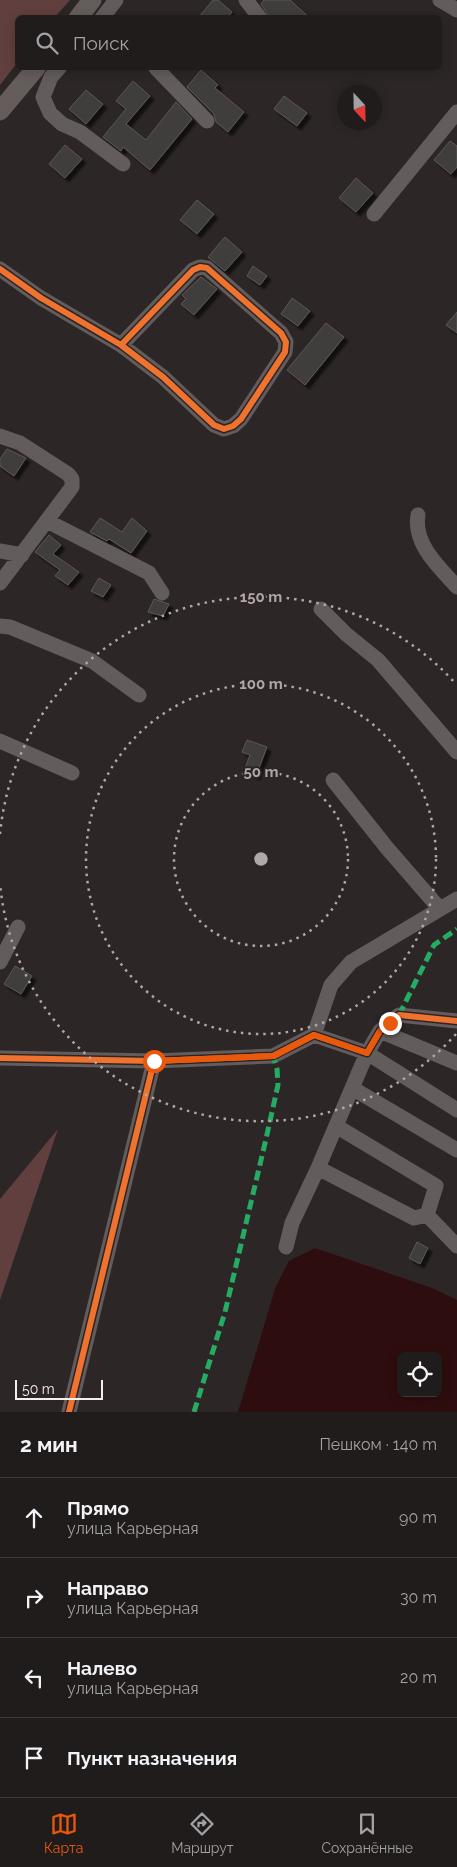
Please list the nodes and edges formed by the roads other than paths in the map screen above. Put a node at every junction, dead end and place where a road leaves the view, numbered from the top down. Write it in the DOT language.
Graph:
graph roads {
  1 [pos="92,0"];
  2 [pos="246,0"];
  3 [pos="440,0"];
  4 [pos="457,10"];
  5 [pos="80,15"];
  6 [pos="258,15"];
  7 [pos="34,70"];
  8 [pos="57,70"];
  9 [pos="158,70"];
  10 [pos="0,111"];
  11 [pos="457,112"];
  12 [pos="207,121"];
  13 [pos="123,164"];
  14 [pos="374,214"];
  15 [pos="0,269"];
  16 [pos="121,345"];
  17 [pos="0,436"];
  18 [pos="418,515"];
  19 [pos="47,521"];
  20 [pos="0,551"];
  21 [pos="22,555"];
  22 [pos="0,583"];
  23 [pos="457,586"];
  24 [pos="162,593"];
  25 [pos="321,609"];
  26 [pos="0,626"];
  27 [pos="139,695"];
  28 [pos="0,741"];
  29 [pos="457,752"];
  30 [pos="72,773"];
  31 [pos="333,780"];
  32 [pos="457,898"];
  33 [pos="440,910"];
  34 [pos="18,927"];
  35 [pos="0,962"];
  36 [pos="457,1021"];
  37 [pos="380,1031"];
  38 [pos="314,1035"];
  39 [pos="367,1053"];
  40 [pos="0,1058"];
  41 [pos="154,1061"];
  42 [pos="457,1063"];
  43 [pos="352,1088"];
  44 [pos="457,1110"];
  45 [pos="336,1126"];
  46 [pos="457,1150"];
  47 [pos="318,1168"];
  48 [pos="427,1215"];
  49 [pos="457,1246"];
  50 [pos="286,1247"];
  51 [pos="69,1412"];
  1 -- 5 [label="main road"];
  2 -- 6 [label="street"];
  3 -- 4 [label="street"];
  7 -- 10 [label="main road"];
  8 -- 13 [label="street"];
  9 -- 12 [label="street"];
  11 -- 14 [label="street"];
  15 -- 16 [label="street"];
  16 -- 16 [label="street"];
  17 -- 19 [label="street"];
  18 -- 23 [label="street"];
  19 -- 21 [label="street"];
  19 -- 24 [label="street"];
  20 -- 21 [label="street"];
  21 -- 22 [label="street"];
  25 -- 29 [label="street"];
  26 -- 27 [label="street"];
  28 -- 30 [label="street"];
  31 -- 33 [label="street"];
  32 -- 33 [label="street"];
  33 -- 38 [label="street"];
  34 -- 35 [label="street"];
  36 -- 37 [label="street"];
  37 -- 39 [label="street"];
  37 -- 42 [label="street"];
  38 -- 39 [label="street"];
  38 -- 41 [label="street"];
  39 -- 43 [label="street"];
  39 -- 44 [label="street"];
  40 -- 41 [label="street"];
  41 -- 51 [label="street"];
  43 -- 45 [label="street"];
  43 -- 46 [label="street"];
  45 -- 47 [label="street"];
  45 -- 48 [label="street"];
  47 -- 48 [label="street"];
  47 -- 50 [label="street"];
  48 -- 49 [label="street"];
}
